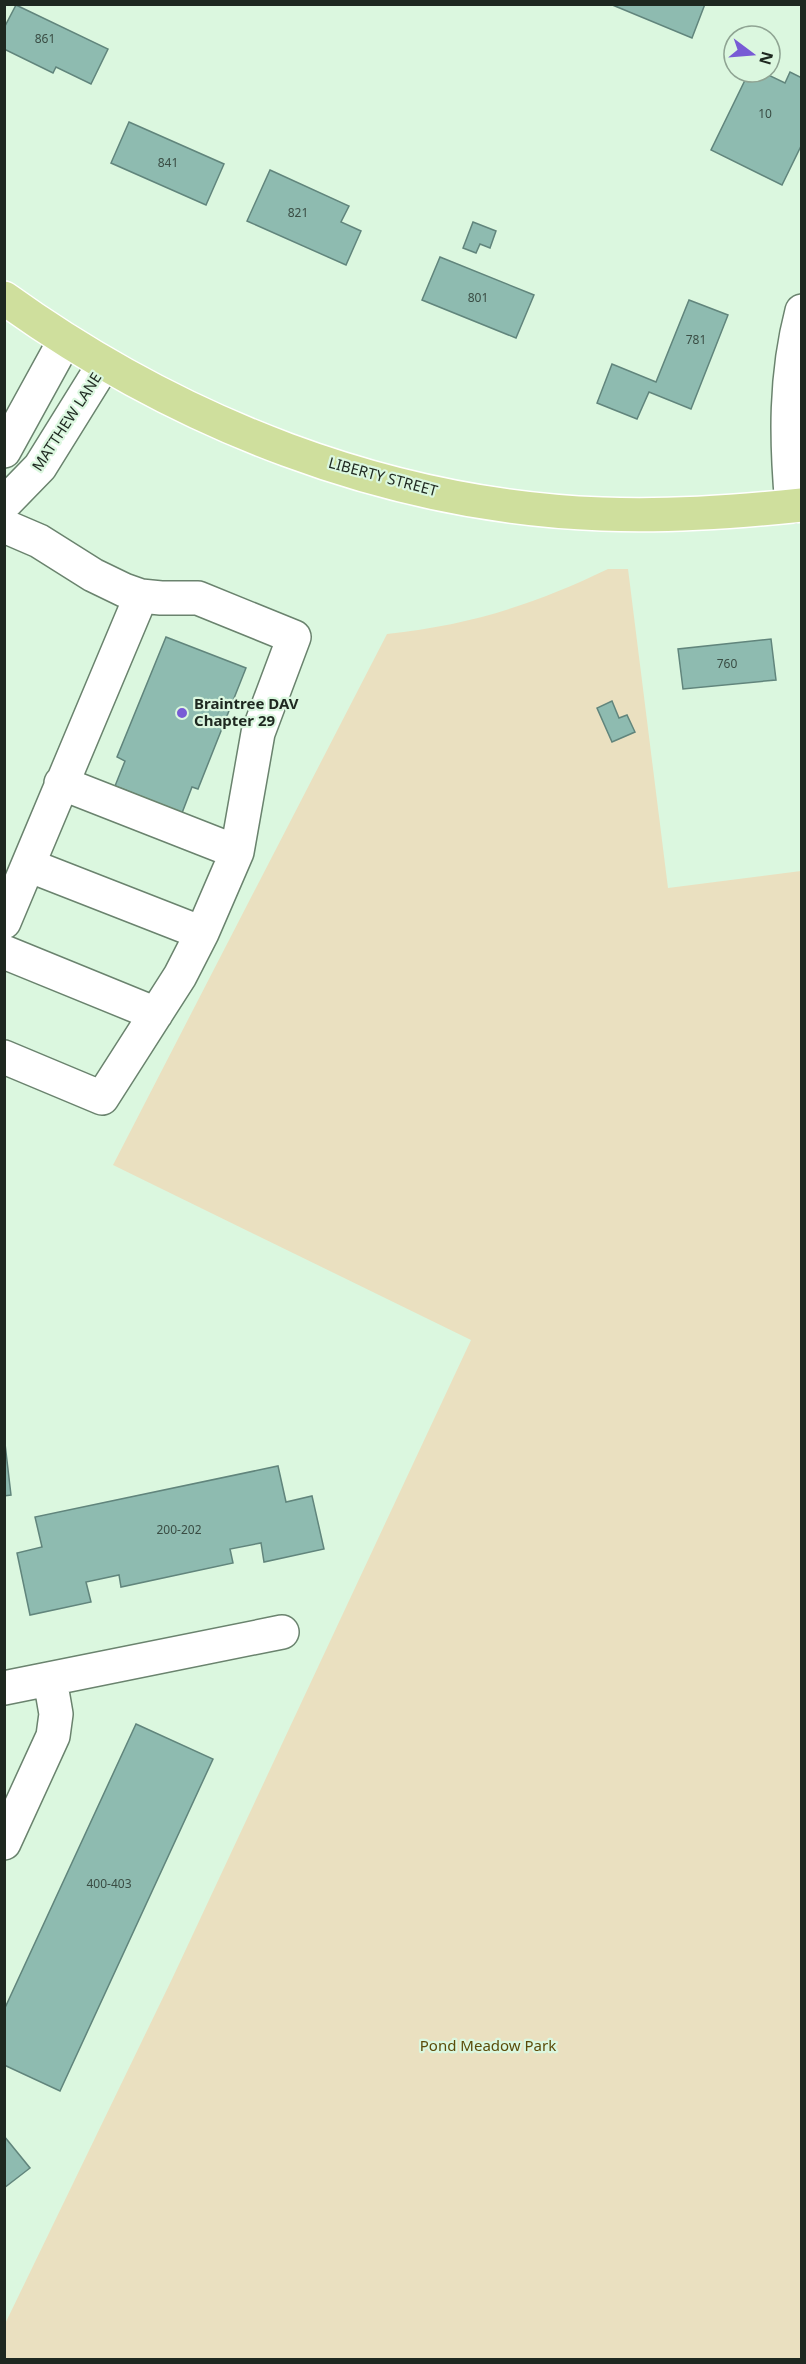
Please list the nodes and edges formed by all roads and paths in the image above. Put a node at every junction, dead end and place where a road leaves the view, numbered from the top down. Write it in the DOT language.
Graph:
graph roads {
  1 [pos="4,298"];
  2 [pos="801,311"];
  3 [pos="66,340"];
  4 [pos="104,364"];
  5 [pos="4,451"];
  6 [pos="4,504"];
  7 [pos="796,505"];
  8 [pos="4,526"];
  9 [pos="141,596"];
  10 [pos="61,783"];
  11 [pos="237,852"];
  12 [pos="28,866"];
  13 [pos="4,922"];
  14 [pos="202,933"];
  15 [pos="4,952"];
  16 [pos="156,1014"];
  17 [pos="4,1057"];
  18 [pos="282,1632"];
  19 [pos="50,1679"];
  20 [pos="4,1688"];
  21 [pos="4,1843"];
  1 -- 3 [label="main road, LIBERTY STREET"];
  2 -- 7 [label="street"];
  3 -- 4 [label="main road, LIBERTY STREET"];
  3 -- 5 [label="street"];
  4 -- 6 [label="street, MATTHEW LANE"];
  4 -- 7 [label="main road, LIBERTY STREET"];
  8 -- 9 [label="street"];
  9 -- 10 [label="street"];
  9 -- 11 [label="street"];
  10 -- 11 [label="street"];
  10 -- 12 [label="street"];
  11 -- 14 [label="street"];
  12 -- 13 [label="street"];
  12 -- 14 [label="street"];
  14 -- 16 [label="street"];
  15 -- 16 [label="street"];
  16 -- 17 [label="street"];
  18 -- 19 [label="street"];
  19 -- 20 [label="street"];
  19 -- 21 [label="street"];
}
